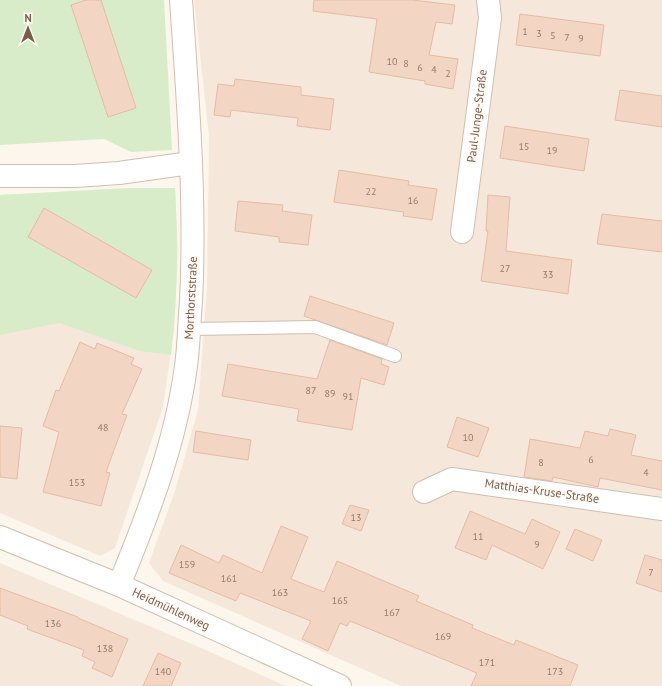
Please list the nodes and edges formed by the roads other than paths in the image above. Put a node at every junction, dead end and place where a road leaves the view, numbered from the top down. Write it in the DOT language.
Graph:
graph roads {
  1 [pos="182,0"];
  2 [pos="488,0"];
  3 [pos="190,163"];
  4 [pos="0,176"];
  5 [pos="462,232"];
  6 [pos="189,329"];
  7 [pos="396,356"];
  8 [pos="424,492"];
  9 [pos="662,509"];
  10 [pos="0,537"];
  11 [pos="119,585"];
  12 [pos="340,686"];
  1 -- 3 [label="street, Morthorststraße"];
  2 -- 5 [label="street, Paul-Junge-Straße"];
  3 -- 4 [label="street"];
  3 -- 6 [label="street, Morthorststraße"];
  6 -- 7 [label="lane"];
  6 -- 11 [label="street, Morthorststraße"];
  8 -- 9 [label="street, Matthias-Kruse-Straße"];
  10 -- 11 [label="street, Heidmühlenweg"];
  11 -- 12 [label="street, Heidmühlenweg"];
}
